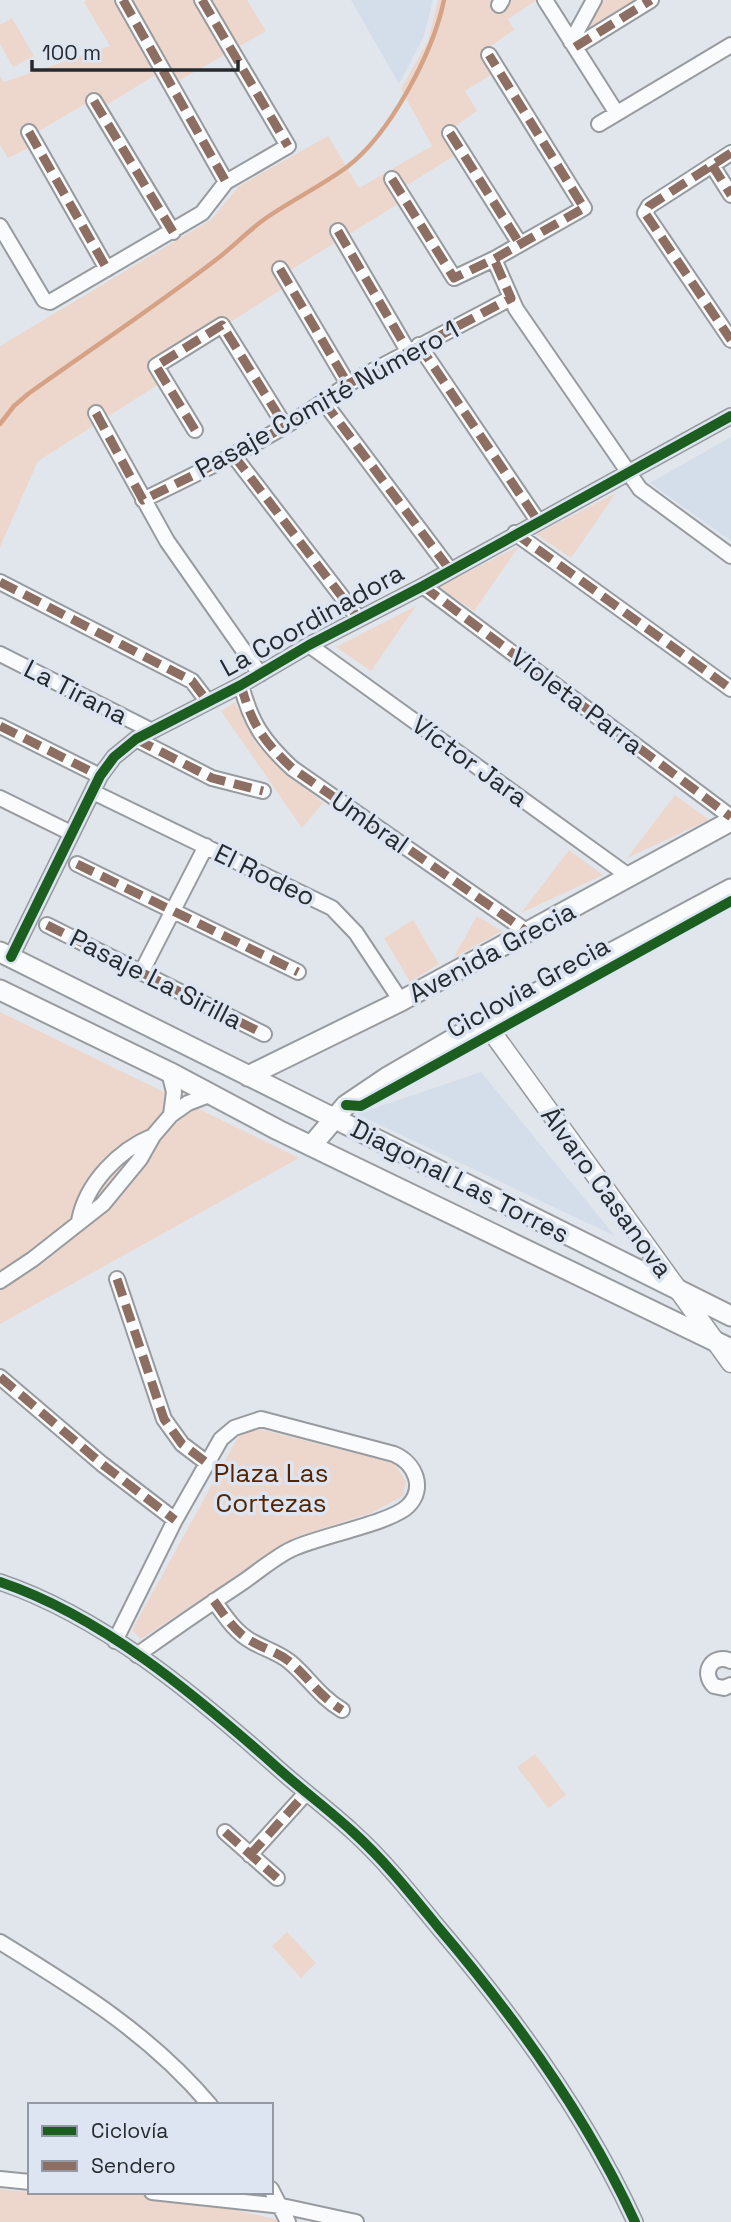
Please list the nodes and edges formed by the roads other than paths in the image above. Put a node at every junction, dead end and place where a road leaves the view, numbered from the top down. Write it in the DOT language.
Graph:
graph roads {
  1 [pos="123,0"];
  2 [pos="202,0"];
  3 [pos="545,0"];
  4 [pos="594,0"];
  5 [pos="651,0"];
  6 [pos="573,44"];
  7 [pos="731,44"];
  8 [pos="489,55"];
  9 [pos="94,102"];
  10 [pos="616,112"];
  11 [pos="599,124"];
  12 [pos="29,132"];
  13 [pos="450,133"];
  14 [pos="731,153"];
  15 [pos="712,165"];
  16 [pos="391,179"];
  17 [pos="226,182"];
  18 [pos="731,195"];
  19 [pos="0,226"];
  20 [pos="338,231"];
  21 [pos="173,232"];
  22 [pos="520,244"];
  23 [pos="494,259"];
  24 [pos="280,269"];
  25 [pos="107,270"];
  26 [pos="511,298"];
  27 [pos="731,340"];
  28 [pos="414,348"];
  29 [pos="348,384"];
  30 [pos="324,402"];
  31 [pos="96,413"];
  32 [pos="731,416"];
  33 [pos="285,426"];
  34 [pos="195,430"];
  35 [pos="234,456"];
  36 [pos="629,474"];
  37 [pos="143,499"];
  38 [pos="538,521"];
  39 [pos="515,533"];
  40 [pos="731,556"];
  41 [pos="450,570"];
  42 [pos="0,582"];
  43 [pos="423,586"];
  44 [pos="359,619"];
  45 [pos="309,645"];
  46 [pos="0,654"];
  47 [pos="260,674"];
  48 [pos="241,685"];
  49 [pos="731,689"];
  50 [pos="208,702"];
  51 [pos="0,726"];
  52 [pos="152,730"];
  53 [pos="136,739"];
  54 [pos="100,776"];
  55 [pos="263,791"];
  56 [pos="93,792"];
  57 [pos="0,798"];
  58 [pos="731,819"];
  59 [pos="71,833"];
  60 [pos="206,846"];
  61 [pos="77,864"];
  62 [pos="630,877"];
  63 [pos="731,889"];
  64 [pos="174,911"];
  65 [pos="47,925"];
  66 [pos="529,933"];
  67 [pos="6,955"];
  68 [pos="142,971"];
  69 [pos="298,972"];
  70 [pos="0,990"];
  71 [pos="401,1001"];
  72 [pos="484,1021"];
  73 [pos="264,1034"];
  74 [pos="169,1072"];
  75 [pos="248,1076"];
  76 [pos="209,1094"];
  77 [pos="171,1115"];
  78 [pos="335,1119"];
  79 [pos="312,1145"];
  80 [pos="117,1279"];
  81 [pos="0,1282"];
  82 [pos="680,1291"];
  83 [pos="731,1316"];
  84 [pos="723,1345"];
  85 [pos="731,1363"];
  86 [pos="0,1377"];
  87 [pos="207,1463"];
  88 [pos="175,1520"];
  89 [pos="0,1582"];
  90 [pos="214,1601"];
  91 [pos="115,1641"];
  92 [pos="136,1655"];
  93 [pos="731,1661"];
  94 [pos="730,1687"];
  95 [pos="342,1710"];
  96 [pos="306,1793"];
  97 [pos="225,1832"];
  98 [pos="250,1855"];
  99 [pos="277,1878"];
  100 [pos="0,1942"];
  101 [pos="208,2103"];
  102 [pos="0,2179"];
  103 [pos="28,2182"];
  104 [pos="273,2192"];
  105 [pos="171,2194"];
  106 [pos="282,2206"];
  107 [pos="289,2222"];
  108 [pos="356,2222"];
  109 [pos="635,2222"];
  1 -- 17 [label="street"];
  2 -- 17 [label="street"];
  3 -- 6 [label="street"];
  4 -- 6 [label="street"];
  5 -- 6 [label="street"];
  6 -- 10 [label="street"];
  7 -- 10 [label="street"];
  8 -- 22 [label="street"];
  9 -- 21 [label="street"];
  10 -- 11 [label="street"];
  12 -- 25 [label="street"];
  13 -- 22 [label="street"];
  14 -- 15 [label="street"];
  15 -- 18 [label="street"];
  15 -- 27 [label="street"];
  16 -- 23 [label="street"];
  17 -- 21 [label="street"];
  19 -- 25 [label="street"];
  20 -- 28 [label="street"];
  21 -- 25 [label="street"];
  22 -- 23 [label="street"];
  23 -- 26 [label="street"];
  24 -- 29 [label="street"];
  26 -- 28 [label="street, Pasaje Comité Número 1"];
  26 -- 36 [label="street"];
  28 -- 29 [label="street, Pasaje Comité Número 1"];
  28 -- 38 [label="street"];
  29 -- 30 [label="street, Pasaje Comité Número 1"];
  30 -- 33 [label="street, Pasaje Comité Número 1"];
  30 -- 41 [label="street"];
  31 -- 37 [label="street"];
  32 -- 36 [label="street, La Coordinadora"];
  33 -- 34 [label="street"];
  33 -- 35 [label="street, Pasaje Comité Número 1"];
  35 -- 37 [label="street, Pasaje Comité Número 1"];
  35 -- 44 [label="street"];
  36 -- 38 [label="street, La Coordinadora"];
  36 -- 40 [label="street"];
  37 -- 47 [label="street"];
  38 -- 39 [label="street, La Coordinadora"];
  39 -- 41 [label="street, La Coordinadora"];
  39 -- 49 [label="street"];
  41 -- 43 [label="street, La Coordinadora"];
  42 -- 50 [label="street"];
  43 -- 44 [label="street, La Coordinadora"];
  43 -- 58 [label="street, Violeta Parra"];
  44 -- 45 [label="street, La Coordinadora"];
  45 -- 47 [label="street, La Coordinadora"];
  45 -- 62 [label="street, Víctor Jara"];
  46 -- 52 [label="street, La Tirana"];
  47 -- 48 [label="street, La Coordinadora"];
  48 -- 50 [label="street, La Coordinadora"];
  48 -- 66 [label="street, Umbral"];
  50 -- 52 [label="street, La Coordinadora"];
  51 -- 54 [label="street"];
  52 -- 53 [label="street, La Coordinadora"];
  53 -- 54 [label="street, La Coordinadora"];
  53 -- 55 [label="street"];
  54 -- 56 [label="street, La Coordinadora"];
  56 -- 59 [label="street, La Coordinadora"];
  56 -- 60 [label="street, El Rodeo"];
  57 -- 59 [label="street"];
  58 -- 62 [label="main road, Avenida Grecia"];
  59 -- 67 [label="street, La Coordinadora"];
  60 -- 64 [label="street"];
  60 -- 71 [label="street, El Rodeo"];
  61 -- 64 [label="street"];
  62 -- 66 [label="main road, Avenida Grecia"];
  63 -- 72 [label="main road"];
  64 -- 68 [label="street"];
  64 -- 69 [label="street"];
  65 -- 68 [label="street, Pasaje La Sirilla"];
  66 -- 71 [label="main road, Avenida Grecia"];
  67 -- 75 [label="main road, Diagonal Las Torres"];
  68 -- 73 [label="street, Pasaje La Sirilla"];
  70 -- 74 [label="main road, Diagonal Las Torres"];
  71 -- 75 [label="main road, Avenida Grecia"];
  72 -- 78 [label="main road"];
  72 -- 82 [label="street, Álvaro Casanova"];
  74 -- 76 [label="main road, Diagonal Las Torres"];
  74 -- 77 [label="street"];
  75 -- 78 [label="main road, Diagonal Las Torres"];
  76 -- 77 [label="street"];
  76 -- 79 [label="main road, Diagonal Las Torres"];
  77 -- 81 [label="street"];
  78 -- 79 [label="main road"];
  78 -- 82 [label="main road, Diagonal Las Torres"];
  79 -- 84 [label="main road, Diagonal Las Torres"];
  80 -- 87 [label="street"];
  82 -- 83 [label="main road, Diagonal Las Torres"];
  82 -- 84 [label="street, Álvaro Casanova"];
  84 -- 85 [label="street, Álvaro Casanova"];
  86 -- 88 [label="street"];
  87 -- 88 [label="street"];
  87 -- 90 [label="street"];
  88 -- 91 [label="street"];
  89 -- 91 [label="street"];
  90 -- 92 [label="street"];
  90 -- 95 [label="street"];
  91 -- 92 [label="street"];
  92 -- 96 [label="street"];
  93 -- 94 [label="street"];
  96 -- 98 [label="street"];
  96 -- 109 [label="street"];
  97 -- 98 [label="street"];
  98 -- 99 [label="street"];
  100 -- 101 [label="street"];
  102 -- 103 [label="street"];
  104 -- 106 [label="street"];
  105 -- 106 [label="street"];
  106 -- 107 [label="street"];
  106 -- 108 [label="street"];
}
